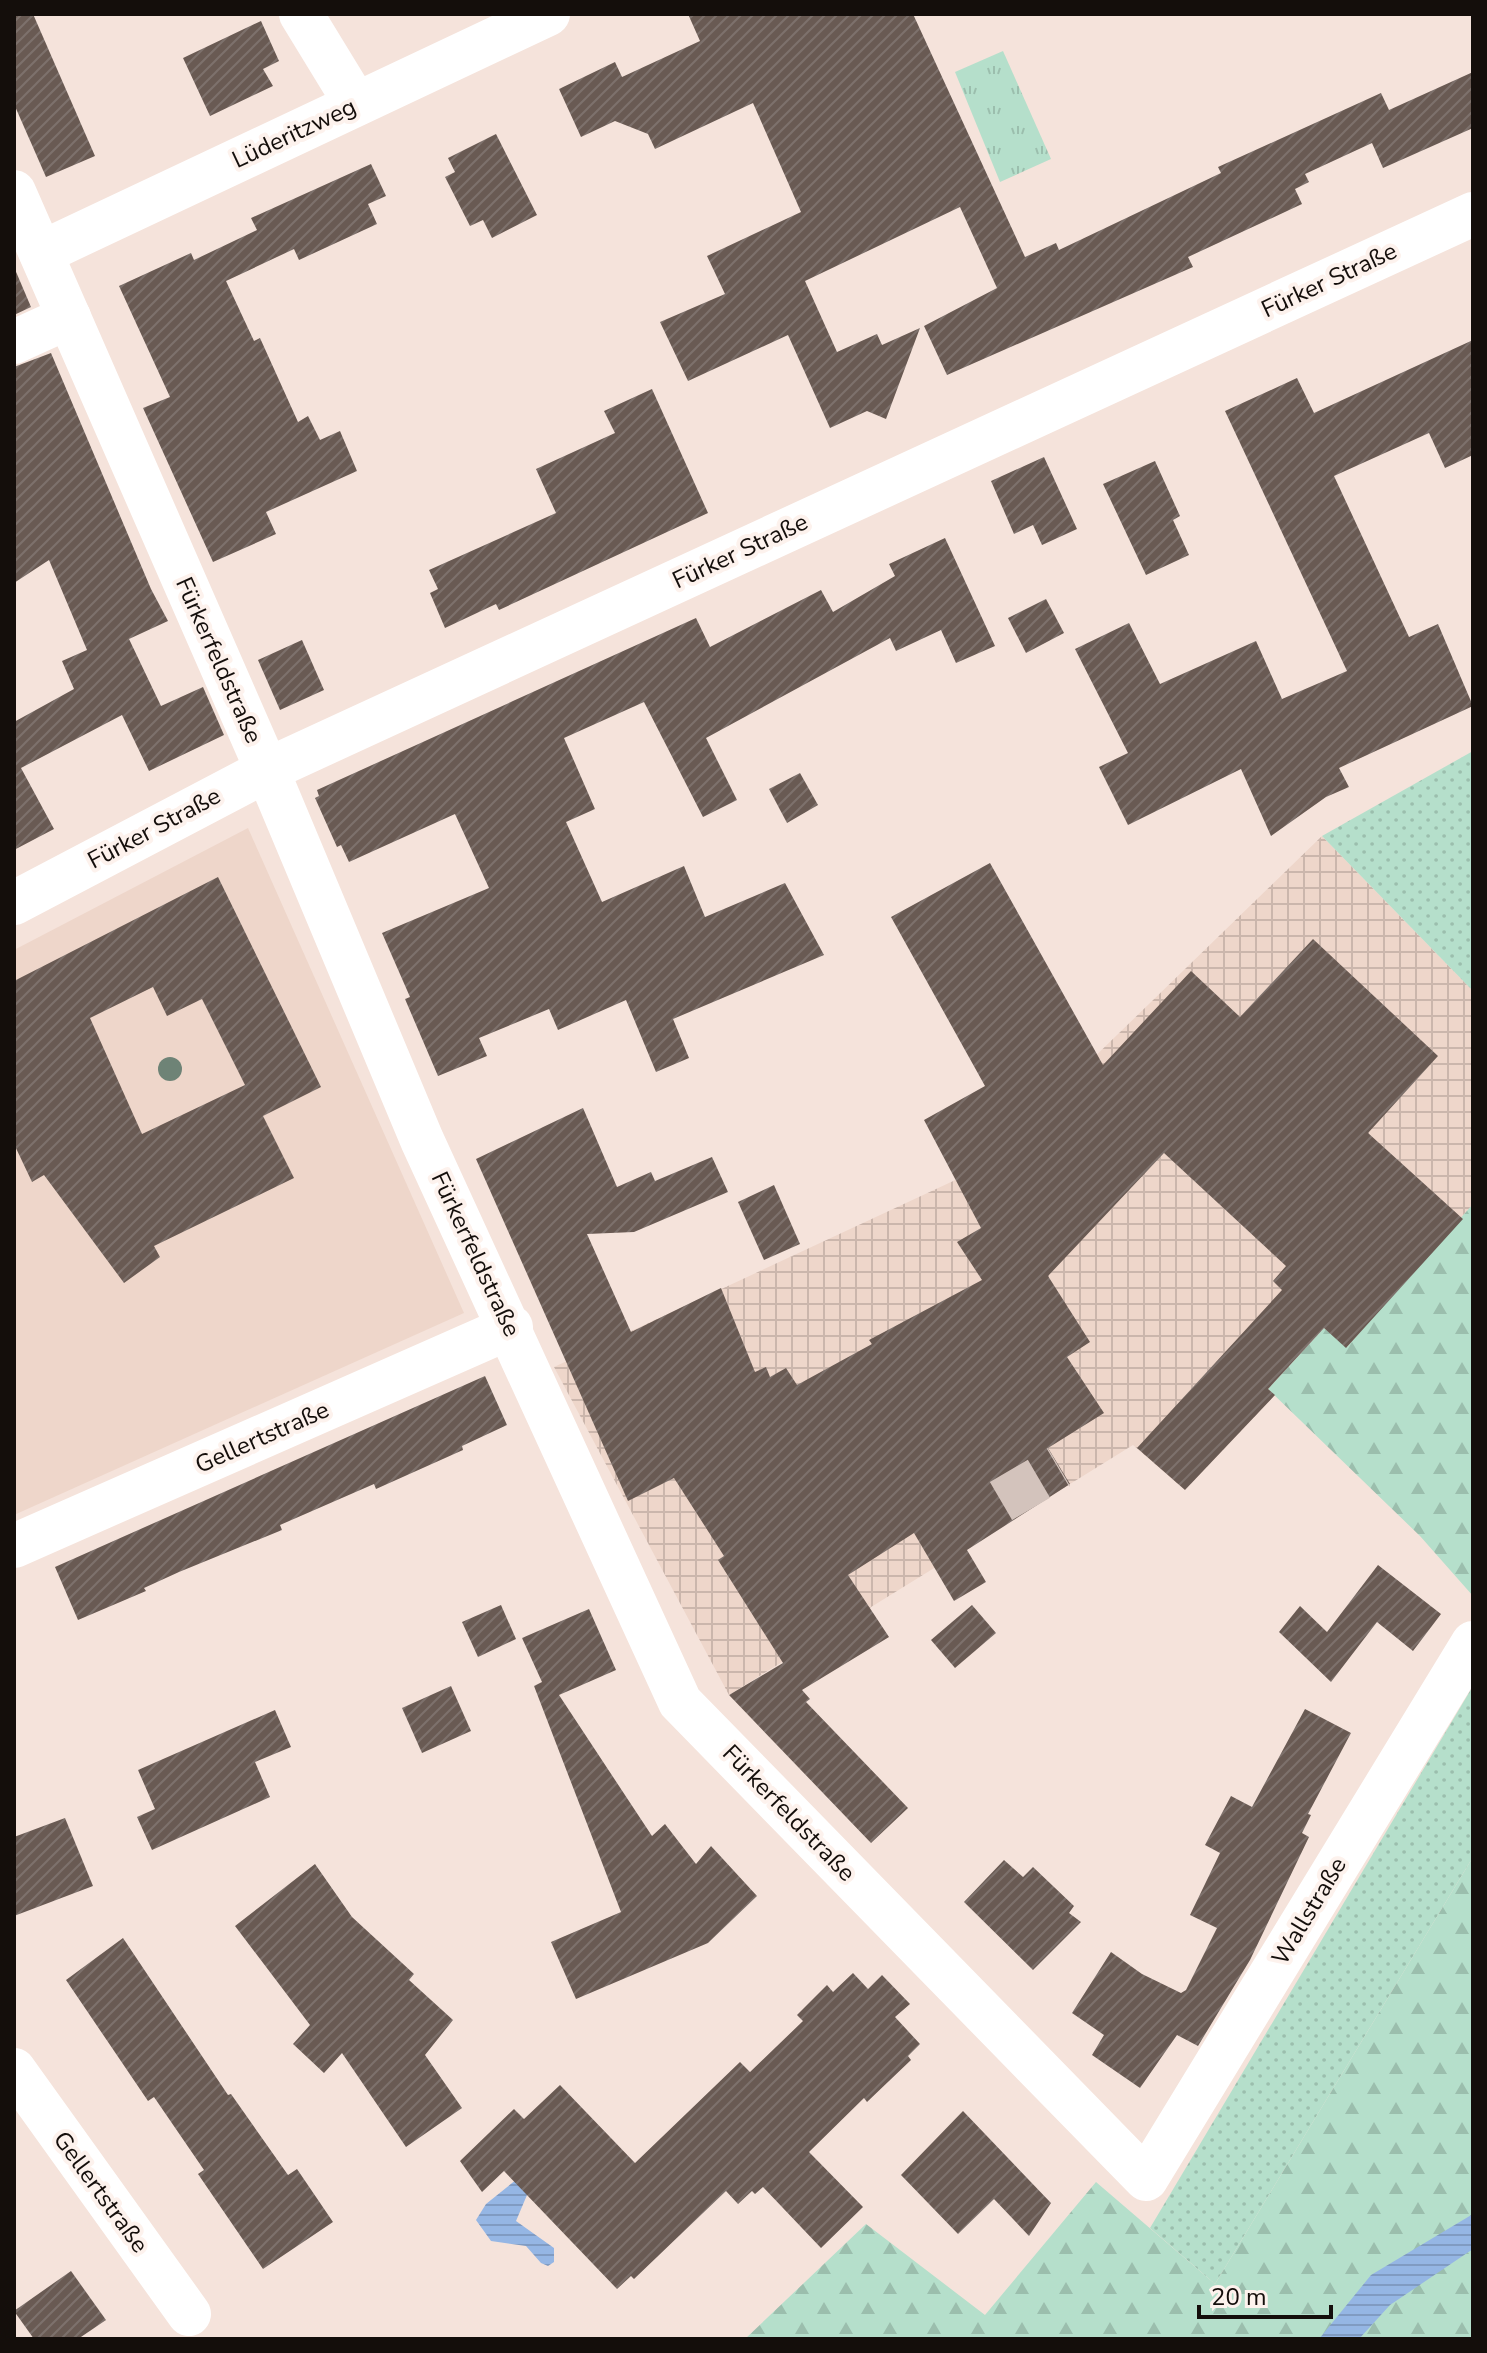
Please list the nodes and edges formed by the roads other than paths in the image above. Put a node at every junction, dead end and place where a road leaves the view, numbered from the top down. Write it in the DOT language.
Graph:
graph roads {
  1 [pos="301,14"];
  2 [pos="548,14"];
  3 [pos="356,104"];
  4 [pos="14,192"];
  5 [pos="1473,214"];
  6 [pos="41,253"];
  7 [pos="69,317"];
  8 [pos="14,342"];
  9 [pos="267,770"];
  10 [pos="14,903"];
  11 [pos="511,1327"];
  12 [pos="14,1546"];
  13 [pos="1473,1643"];
  14 [pos="14,2070"];
  15 [pos="1146,2179"];
  16 [pos="189,2314"];
  1 -- 3 [label="street"];
  2 -- 3 [label="street, Lüderitzweg"];
  3 -- 6 [label="street, Lüderitzweg"];
  4 -- 6 [label="street, Fürkerfeldstraße"];
  5 -- 9 [label="street, Fürker Straße"];
  6 -- 7 [label="street, Fürkerfeldstraße"];
  7 -- 8 [label="street"];
  7 -- 9 [label="street, Fürkerfeldstraße"];
  9 -- 10 [label="street, Fürker Straße"];
  9 -- 11 [label="street, Fürkerfeldstraße"];
  11 -- 12 [label="street, Gellertstraße"];
  11 -- 15 [label="street, Fürkerfeldstraße"];
  13 -- 15 [label="street, Wallstraße"];
  14 -- 16 [label="street, Gellertstraße"];
}
